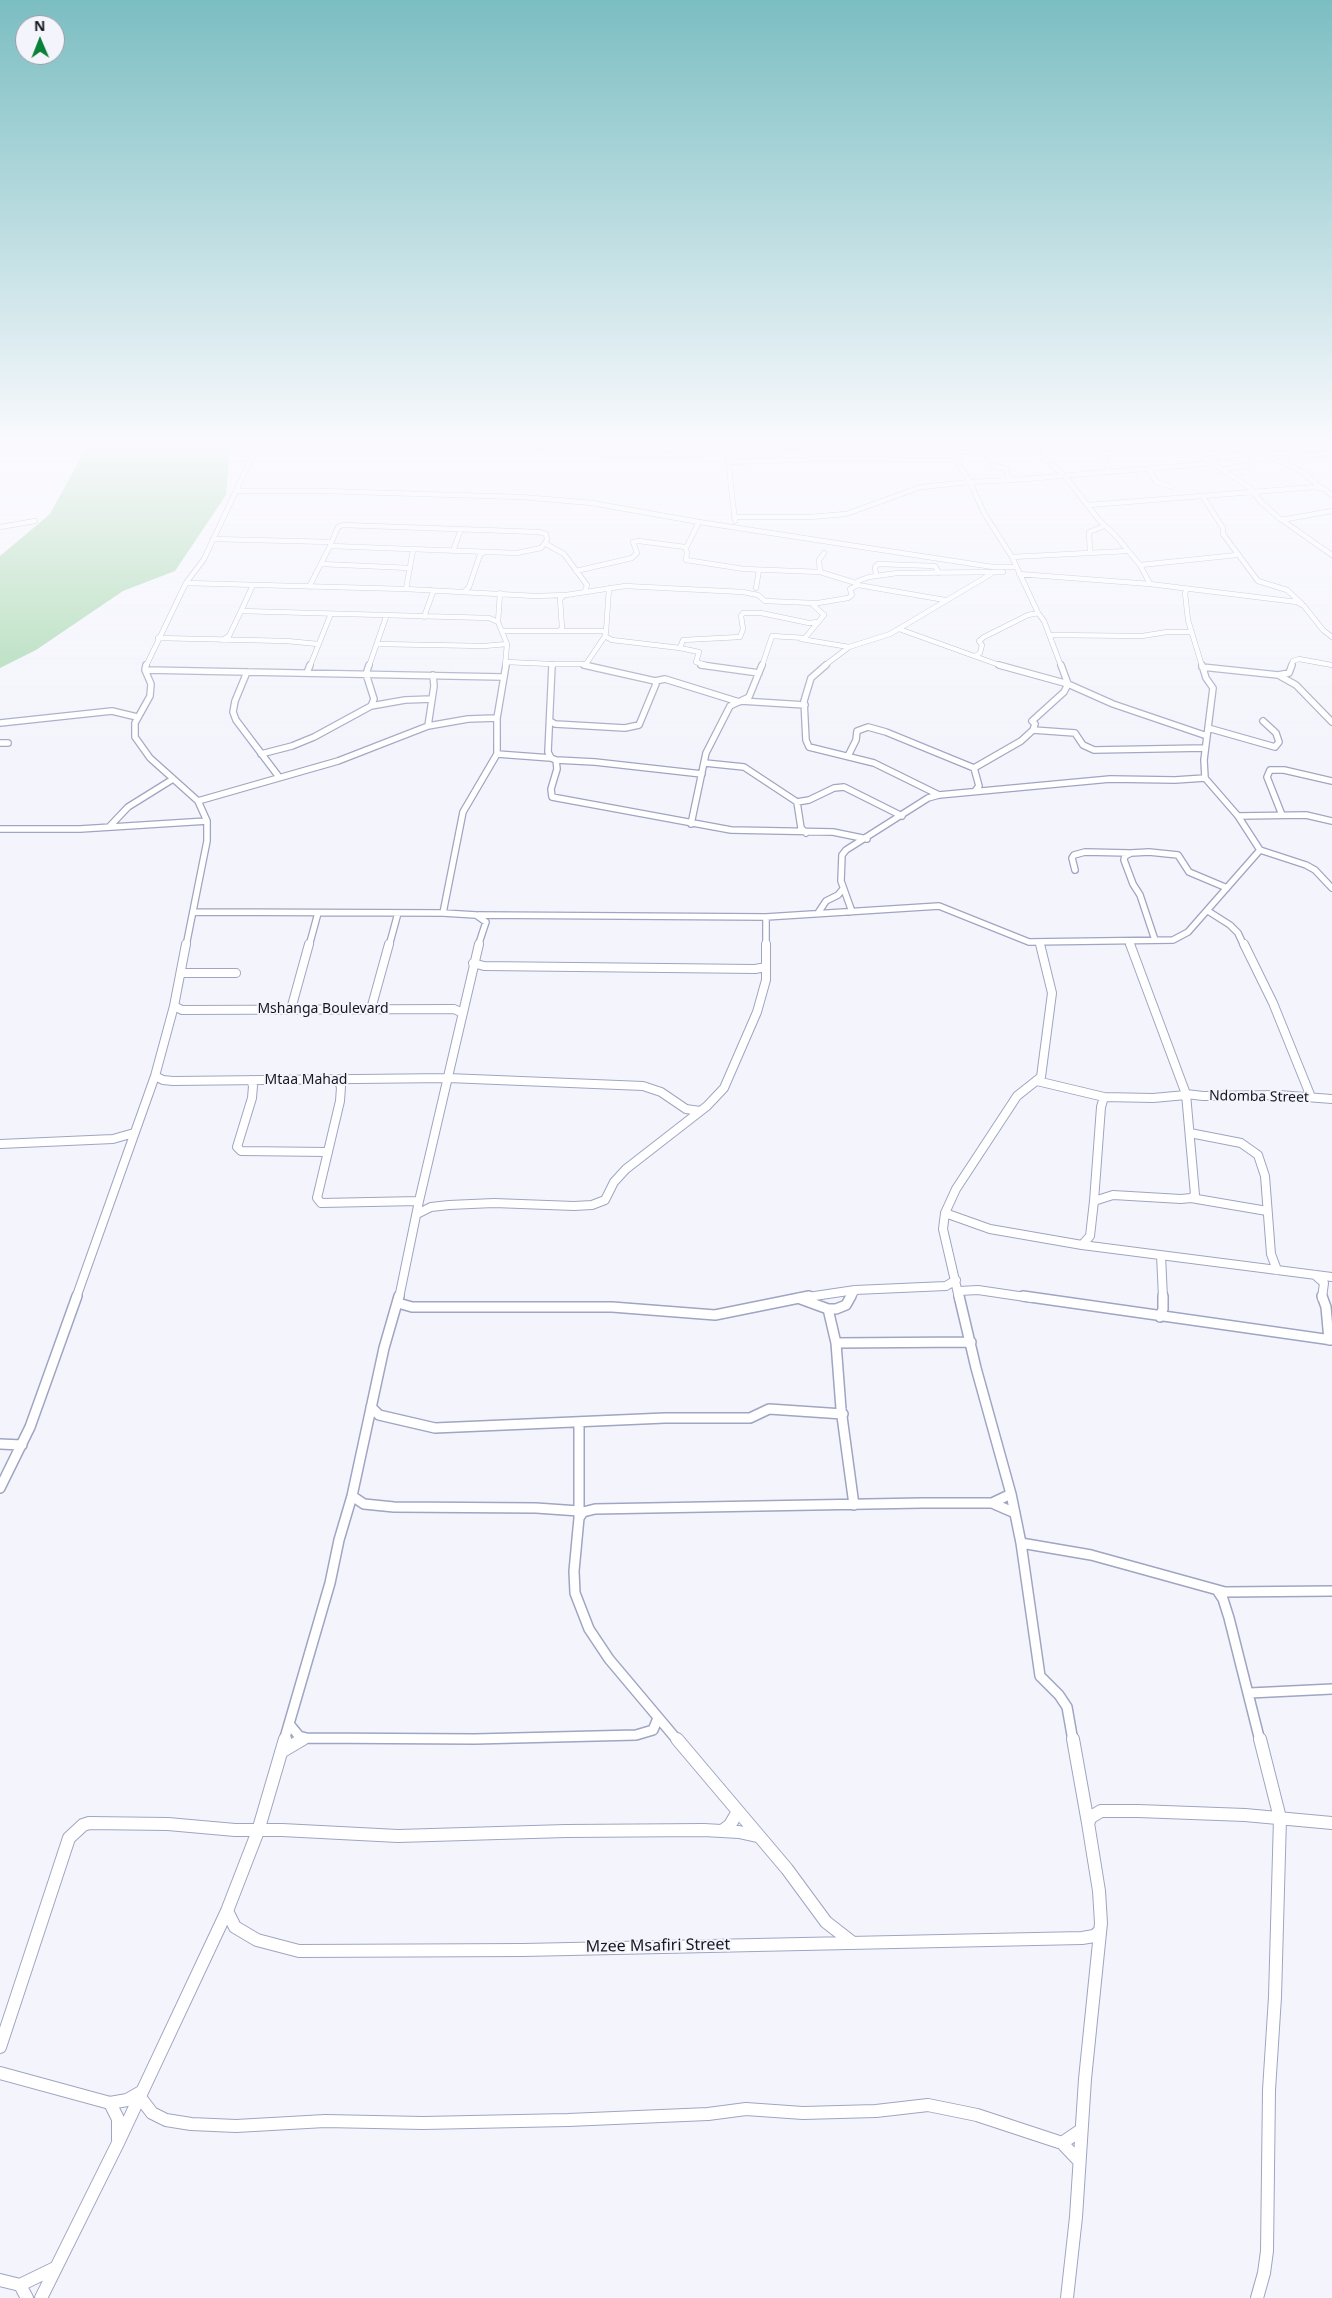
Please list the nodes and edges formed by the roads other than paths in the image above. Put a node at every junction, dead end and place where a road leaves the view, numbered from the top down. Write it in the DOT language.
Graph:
graph roads {
  1 [pos="207,551"];
  2 [pos="327,551"];
  3 [pos="413,551"];
  4 [pos="456,551"];
  5 [pos="528,551"];
  6 [pos="558,551"];
  7 [pos="636,551"];
  8 [pos="686,551"];
  9 [pos="881,551"];
  10 [pos="1008,551"];
  11 [pos="1118,551"];
  12 [pos="1127,551"];
  13 [pos="1235,551"];
  14 [pos="1090,552"];
  15 [pos="481,553"];
  16 [pos="824,553"];
  17 [pos="1238,555"];
  18 [pos="1012,558"];
  19 [pos="321,564"];
  20 [pos="1140,565"];
  21 [pos="410,568"];
  22 [pos="759,570"];
  23 [pos="993,570"];
  24 [pos="576,571"];
  25 [pos="1018,571"];
  26 [pos="820,572"];
  27 [pos="939,573"];
  28 [pos="876,576"];
  29 [pos="186,583"];
  30 [pos="857,584"];
  31 [pos="1150,584"];
  32 [pos="253,585"];
  33 [pos="308,587"];
  34 [pos="609,588"];
  35 [pos="756,588"];
  36 [pos="406,589"];
  37 [pos="1187,589"];
  38 [pos="430,590"];
  39 [pos="585,591"];
  40 [pos="464,592"];
  41 [pos="500,593"];
  42 [pos="558,597"];
  43 [pos="945,600"];
  44 [pos="814,603"];
  45 [pos="1302,604"];
  46 [pos="241,611"];
  47 [pos="1038,613"];
  48 [pos="330,616"];
  49 [pos="386,617"];
  50 [pos="424,617"];
  51 [pos="498,622"];
  52 [pos="818,622"];
  53 [pos="899,629"];
  54 [pos="502,631"];
  55 [pos="559,631"];
  56 [pos="1191,632"];
  57 [pos="605,634"];
  58 [pos="1050,635"];
  59 [pos="1332,637"];
  60 [pos="158,638"];
  61 [pos="230,638"];
  62 [pos="801,639"];
  63 [pos="319,642"];
  64 [pos="378,644"];
  65 [pos="506,644"];
  66 [pos="849,647"];
  67 [pos="680,648"];
  68 [pos="975,656"];
  69 [pos="506,662"];
  70 [pos="551,664"];
  71 [pos="584,665"];
  72 [pos="1332,665"];
  73 [pos="1202,667"];
  74 [pos="145,670"];
  75 [pos="1218,670"];
  76 [pos="247,672"];
  77 [pos="307,672"];
  78 [pos="759,673"];
  79 [pos="1289,673"];
  80 [pos="370,675"];
  81 [pos="1278,675"];
  82 [pos="433,676"];
  83 [pos="502,677"];
  84 [pos="655,681"];
  85 [pos="1292,681"];
  86 [pos="1068,684"];
  87 [pos="1213,688"];
  88 [pos="432,699"];
  89 [pos="740,701"];
  90 [pos="805,705"];
  91 [pos="371,706"];
  92 [pos="137,718"];
  93 [pos="497,718"];
  94 [pos="1263,721"];
  95 [pos="1332,722"];
  96 [pos="0,723"];
  97 [pos="551,724"];
  98 [pos="428,726"];
  99 [pos="1034,727"];
  100 [pos="1208,728"];
  101 [pos="1207,736"];
  102 [pos="0,743"];
  103 [pos="8,743"];
  104 [pos="1205,748"];
  105 [pos="261,754"];
  106 [pos="497,754"];
  107 [pos="848,756"];
  108 [pos="553,759"];
  109 [pos="705,763"];
  110 [pos="974,768"];
  111 [pos="702,774"];
  112 [pos="279,778"];
  113 [pos="1205,778"];
  114 [pos="173,779"];
  115 [pos="1332,780"];
  116 [pos="975,791"];
  117 [pos="939,795"];
  118 [pos="198,801"];
  119 [pos="798,802"];
  120 [pos="1282,815"];
  121 [pos="902,816"];
  122 [pos="1238,816"];
  123 [pos="207,821"];
  124 [pos="1332,822"];
  125 [pos="691,824"];
  126 [pos="110,826"];
  127 [pos="0,829"];
  128 [pos="806,833"];
  129 [pos="867,839"];
  130 [pos="1260,850"];
  131 [pos="1131,853"];
  132 [pos="1075,870"];
  133 [pos="1331,885"];
  134 [pos="1227,888"];
  135 [pos="843,889"];
  136 [pos="1208,911"];
  137 [pos="194,912"];
  138 [pos="850,912"];
  139 [pos="318,913"];
  140 [pos="398,913"];
  141 [pos="443,913"];
  142 [pos="818,913"];
  143 [pos="476,915"];
  144 [pos="497,916"];
  145 [pos="766,916"];
  146 [pos="486,922"];
  147 [pos="1155,940"];
  148 [pos="1127,941"];
  149 [pos="1040,943"];
  150 [pos="473,963"];
  151 [pos="766,967"];
  152 [pos="236,973"];
  153 [pos="181,974"];
  154 [pos="174,1006"];
  155 [pos="291,1009"];
  156 [pos="371,1009"];
  157 [pos="460,1009"];
  158 [pos="182,1010"];
  159 [pos="170,1018"];
  160 [pos="155,1076"];
  161 [pos="448,1078"];
  162 [pos="164,1080"];
  163 [pos="251,1080"];
  164 [pos="338,1080"];
  165 [pos="1037,1081"];
  166 [pos="151,1087"];
  167 [pos="1186,1095"];
  168 [pos="1104,1097"];
  169 [pos="1311,1097"];
  170 [pos="1332,1100"];
  171 [pos="700,1111"];
  172 [pos="134,1133"];
  173 [pos="1190,1133"];
  174 [pos="0,1144"];
  175 [pos="328,1152"];
  176 [pos="1191,1198"];
  177 [pos="419,1200"];
  178 [pos="1094,1200"];
  179 [pos="431,1207"];
  180 [pos="1268,1211"];
  181 [pos="945,1213"];
  182 [pos="417,1214"];
  183 [pos="1090,1236"];
  184 [pos="1082,1245"];
  185 [pos="1102,1247"];
  186 [pos="1161,1255"];
  187 [pos="1277,1270"];
  188 [pos="1315,1275"];
  189 [pos="1332,1277"];
  190 [pos="956,1280"];
  191 [pos="855,1290"];
  192 [pos="959,1291"];
  193 [pos="798,1298"];
  194 [pos="398,1304"];
  195 [pos="408,1306"];
  196 [pos="828,1309"];
  197 [pos="394,1314"];
  198 [pos="1160,1317"];
  199 [pos="1331,1340"];
  200 [pos="836,1342"];
  201 [pos="971,1342"];
  202 [pos="371,1407"];
  203 [pos="843,1414"];
  204 [pos="379,1416"];
  205 [pos="368,1419"];
  206 [pos="579,1422"];
  207 [pos="0,1444"];
  208 [pos="22,1445"];
  209 [pos="0,1488"];
  210 [pos="1012,1494"];
  211 [pos="352,1496"];
  212 [pos="992,1503"];
  213 [pos="854,1505"];
  214 [pos="1015,1513"];
  215 [pos="579,1515"];
  216 [pos="1021,1542"];
  217 [pos="1217,1590"];
  218 [pos="1332,1591"];
  219 [pos="1332,1689"];
  220 [pos="1250,1693"];
  221 [pos="658,1718"];
  222 [pos="290,1725"];
  223 [pos="306,1738"];
  224 [pos="281,1752"];
  225 [pos="737,1813"];
  226 [pos="1280,1818"];
  227 [pos="1088,1823"];
  228 [pos="1332,1823"];
  229 [pos="722,1830"];
  230 [pos="258,1831"];
  231 [pos="757,1836"];
  232 [pos="227,1911"];
  233 [pos="1100,1931"];
  234 [pos="853,1943"];
  235 [pos="0,2047"];
  236 [pos="0,2073"];
  237 [pos="140,2094"];
  238 [pos="110,2103"];
  239 [pos="1081,2130"];
  240 [pos="118,2143"];
  241 [pos="1062,2143"];
  242 [pos="1079,2161"];
  243 [pos="54,2268"];
  244 [pos="0,2280"];
  245 [pos="20,2285"];
  246 [pos="27,2298"];
  247 [pos="41,2298"];
  248 [pos="1067,2298"];
  249 [pos="1256,2298"];
  1 -- 29 [label="street"];
  2 -- 19 [label="street"];
  3 -- 21 [label="street"];
  4 -- 15 [label="street"];
  5 -- 15 [label="street"];
  6 -- 24 [label="street"];
  7 -- 24 [label="street"];
  8 -- 22 [label="street"];
  9 -- 23 [label="street"];
  10 -- 18 [label="street"];
  11 -- 14 [label="street"];
  12 -- 20 [label="street"];
  13 -- 17 [label="street"];
  14 -- 18 [label="street"];
  15 -- 40 [label="street"];
  16 -- 26 [label="street"];
  17 -- 20 [label="street"];
  17 -- 45 [label="street"];
  18 -- 25 [label="street"];
  19 -- 21 [label="street"];
  19 -- 33 [label="street"];
  20 -- 31 [label="street"];
  21 -- 36 [label="street"];
  22 -- 26 [label="street"];
  22 -- 35 [label="street"];
  23 -- 25 [label="street"];
  23 -- 27 [label="street"];
  23 -- 43 [label="street"];
  24 -- 39 [label="street"];
  25 -- 31 [label="street"];
  25 -- 47 [label="street"];
  26 -- 30 [label="street"];
  27 -- 28 [label="street"];
  27 -- 28 [label="street"];
  28 -- 30 [label="street"];
  29 -- 32 [label="street"];
  29 -- 60 [label="street"];
  30 -- 43 [label="street"];
  30 -- 44 [label="street"];
  31 -- 37 [label="street"];
  32 -- 33 [label="street"];
  32 -- 46 [label="street"];
  33 -- 36 [label="street"];
  34 -- 39 [label="street"];
  34 -- 44 [label="street"];
  34 -- 57 [label="street"];
  36 -- 38 [label="street"];
  37 -- 45 [label="street"];
  37 -- 56 [label="street"];
  38 -- 40 [label="street"];
  38 -- 50 [label="street"];
  39 -- 42 [label="street"];
  40 -- 41 [label="street"];
  41 -- 42 [label="street"];
  41 -- 51 [label="street"];
  42 -- 55 [label="street"];
  43 -- 53 [label="street"];
  44 -- 52 [label="street"];
  45 -- 59 [label="street"];
  46 -- 48 [label="street"];
  46 -- 61 [label="street"];
  47 -- 58 [label="street"];
  47 -- 68 [label="street"];
  48 -- 49 [label="street"];
  48 -- 63 [label="street"];
  49 -- 50 [label="street"];
  49 -- 64 [label="street"];
  50 -- 51 [label="street"];
  51 -- 54 [label="street"];
  52 -- 62 [label="street"];
  52 -- 67 [label="street"];
  53 -- 66 [label="street"];
  53 -- 68 [label="street"];
  54 -- 55 [label="street"];
  54 -- 65 [label="street"];
  55 -- 57 [label="street"];
  56 -- 58 [label="street"];
  56 -- 73 [label="street"];
  57 -- 67 [label="street"];
  57 -- 71 [label="street"];
  58 -- 86 [label="street"];
  60 -- 61 [label="street"];
  60 -- 74 [label="street"];
  61 -- 63 [label="street"];
  62 -- 66 [label="street"];
  62 -- 78 [label="street"];
  63 -- 77 [label="street"];
  64 -- 65 [label="street"];
  64 -- 80 [label="street"];
  65 -- 69 [label="street"];
  66 -- 90 [label="street"];
  67 -- 78 [label="street"];
  68 -- 86 [label="street"];
  69 -- 70 [label="street"];
  69 -- 83 [label="street"];
  70 -- 71 [label="street"];
  70 -- 97 [label="street"];
  71 -- 84 [label="street"];
  72 -- 79 [label="street"];
  73 -- 75 [label="street"];
  73 -- 87 [label="street"];
  74 -- 76 [label="street"];
  74 -- 92 [label="street"];
  75 -- 81 [label="street"];
  75 -- 87 [label="street"];
  76 -- 77 [label="street"];
  76 -- 105 [label="street"];
  77 -- 80 [label="street"];
  78 -- 89 [label="street"];
  79 -- 81 [label="street"];
  79 -- 85 [label="street"];
  80 -- 82 [label="street"];
  80 -- 91 [label="street"];
  81 -- 85 [label="street"];
  82 -- 83 [label="street"];
  82 -- 88 [label="street"];
  83 -- 93 [label="street"];
  84 -- 89 [label="street"];
  84 -- 97 [label="street"];
  85 -- 95 [label="street"];
  86 -- 99 [label="street"];
  86 -- 101 [label="street"];
  87 -- 100 [label="street"];
  88 -- 91 [label="street"];
  88 -- 98 [label="street"];
  89 -- 90 [label="street"];
  89 -- 109 [label="street"];
  90 -- 107 [label="street"];
  91 -- 105 [label="street"];
  92 -- 96 [label="street"];
  92 -- 114 [label="street"];
  93 -- 98 [label="street"];
  93 -- 106 [label="street"];
  94 -- 100 [label="street"];
  97 -- 108 [label="street"];
  98 -- 112 [label="street"];
  99 -- 104 [label="street"];
  99 -- 110 [label="street"];
  100 -- 101 [label="street"];
  101 -- 104 [label="street"];
  102 -- 103 [label="street"];
  104 -- 113 [label="street"];
  105 -- 112 [label="street"];
  106 -- 108 [label="street"];
  106 -- 141 [label="street"];
  107 -- 110 [label="street"];
  107 -- 117 [label="street"];
  108 -- 111 [label="street"];
  108 -- 125 [label="street"];
  109 -- 111 [label="street"];
  109 -- 119 [label="street"];
  110 -- 116 [label="street"];
  111 -- 125 [label="street"];
  112 -- 118 [label="street"];
  113 -- 116 [label="street"];
  113 -- 122 [label="street"];
  114 -- 118 [label="street"];
  114 -- 126 [label="street"];
  115 -- 120 [label="street"];
  116 -- 117 [label="street"];
  117 -- 121 [label="street"];
  118 -- 123 [label="street"];
  119 -- 121 [label="street"];
  119 -- 128 [label="street"];
  120 -- 122 [label="street"];
  120 -- 124 [label="street"];
  121 -- 129 [label="street"];
  122 -- 130 [label="street"];
  123 -- 126 [label="street"];
  123 -- 137 [label="street"];
  125 -- 128 [label="street"];
  126 -- 127 [label="street"];
  128 -- 129 [label="street"];
  129 -- 135 [label="street"];
  130 -- 133 [label="street"];
  130 -- 134 [label="street"];
  131 -- 132 [label="street"];
  131 -- 134 [label="street"];
  131 -- 147 [label="street"];
  134 -- 136 [label="street"];
  135 -- 138 [label="street"];
  135 -- 142 [label="street"];
  136 -- 147 [label="street"];
  136 -- 169 [label="street"];
  137 -- 139 [label="street"];
  137 -- 153 [label="street"];
  138 -- 142 [label="street"];
  138 -- 149 [label="street"];
  139 -- 140 [label="street"];
  139 -- 155 [label="street"];
  140 -- 141 [label="street"];
  140 -- 156 [label="street"];
  141 -- 143 [label="street"];
  142 -- 145 [label="street"];
  143 -- 144 [label="street"];
  143 -- 146 [label="street"];
  144 -- 145 [label="street"];
  144 -- 146 [label="street"];
  145 -- 151 [label="street"];
  146 -- 150 [label="street"];
  147 -- 148 [label="street"];
  148 -- 149 [label="street"];
  148 -- 167 [label="street"];
  149 -- 165 [label="street"];
  150 -- 151 [label="street"];
  150 -- 157 [label="street"];
  151 -- 171 [label="street"];
  152 -- 153 [label="street"];
  153 -- 154 [label="street"];
  154 -- 158 [label="street, Mshanga Boulevard"];
  154 -- 159 [label="street"];
  155 -- 156 [label="street, Mshanga Boulevard"];
  155 -- 158 [label="street, Mshanga Boulevard"];
  156 -- 157 [label="street, Mshanga Boulevard"];
  157 -- 161 [label="street"];
  158 -- 159 [label="street"];
  159 -- 160 [label="street"];
  160 -- 162 [label="street, Mtaa Mahad"];
  160 -- 166 [label="street"];
  161 -- 164 [label="street, Mtaa Mahad"];
  161 -- 171 [label="street, Mtaa Mahad"];
  161 -- 177 [label="street"];
  162 -- 163 [label="street, Mtaa Mahad"];
  162 -- 166 [label="street, Mtaa Mahad"];
  163 -- 164 [label="street, Mtaa Mahad"];
  163 -- 175 [label="street"];
  164 -- 175 [label="street"];
  165 -- 168 [label="street, Ndomba Street"];
  165 -- 181 [label="street"];
  166 -- 172 [label="street"];
  167 -- 168 [label="street, Ndomba Street"];
  167 -- 169 [label="street, Ndomba Street"];
  167 -- 173 [label="street"];
  168 -- 178 [label="street"];
  169 -- 170 [label="street, Ndomba Street"];
  171 -- 179 [label="street"];
  172 -- 174 [label="street"];
  172 -- 208 [label="street"];
  173 -- 176 [label="street"];
  173 -- 180 [label="street"];
  175 -- 177 [label="street"];
  176 -- 178 [label="street"];
  176 -- 180 [label="street"];
  177 -- 179 [label="street"];
  177 -- 182 [label="street"];
  178 -- 183 [label="street"];
  179 -- 182 [label="street"];
  180 -- 187 [label="street"];
  181 -- 184 [label="street"];
  181 -- 190 [label="street"];
  182 -- 194 [label="street"];
  183 -- 184 [label="street"];
  183 -- 185 [label="street"];
  184 -- 185 [label="street"];
  185 -- 186 [label="street"];
  186 -- 187 [label="street"];
  186 -- 198 [label="street"];
  187 -- 188 [label="street"];
  188 -- 189 [label="street"];
  188 -- 199 [label="street"];
  190 -- 191 [label="street"];
  190 -- 192 [label="street"];
  191 -- 193 [label="street"];
  191 -- 196 [label="street"];
  192 -- 198 [label="street"];
  192 -- 201 [label="street"];
  193 -- 195 [label="street"];
  193 -- 196 [label="street"];
  194 -- 195 [label="street"];
  194 -- 197 [label="street"];
  195 -- 197 [label="street"];
  196 -- 200 [label="street"];
  197 -- 202 [label="street"];
  198 -- 199 [label="street"];
  200 -- 201 [label="street"];
  200 -- 203 [label="street"];
  201 -- 210 [label="street"];
  202 -- 204 [label="street"];
  202 -- 205 [label="street"];
  203 -- 206 [label="street"];
  203 -- 213 [label="street"];
  204 -- 205 [label="street"];
  204 -- 206 [label="street"];
  205 -- 211 [label="street"];
  206 -- 215 [label="street"];
  207 -- 208 [label="street"];
  208 -- 209 [label="street"];
  210 -- 212 [label="street"];
  210 -- 214 [label="street"];
  211 -- 215 [label="street"];
  211 -- 222 [label="street"];
  212 -- 213 [label="street"];
  212 -- 214 [label="street"];
  213 -- 215 [label="street"];
  214 -- 216 [label="street"];
  215 -- 221 [label="street"];
  216 -- 217 [label="street"];
  216 -- 227 [label="street"];
  217 -- 218 [label="street"];
  217 -- 220 [label="street"];
  219 -- 220 [label="street"];
  220 -- 226 [label="street"];
  221 -- 223 [label="street"];
  221 -- 225 [label="street"];
  222 -- 223 [label="street"];
  222 -- 224 [label="street"];
  223 -- 224 [label="street"];
  224 -- 230 [label="street"];
  225 -- 229 [label="street"];
  225 -- 231 [label="street"];
  226 -- 227 [label="street"];
  226 -- 228 [label="street"];
  226 -- 249 [label="street"];
  227 -- 233 [label="street"];
  229 -- 230 [label="street"];
  229 -- 231 [label="street"];
  230 -- 232 [label="street"];
  230 -- 235 [label="street"];
  231 -- 234 [label="street"];
  232 -- 234 [label="street, Mzee Msafiri Street"];
  232 -- 237 [label="street"];
  233 -- 234 [label="street, Mzee Msafiri Street"];
  233 -- 239 [label="street"];
  236 -- 238 [label="street"];
  237 -- 238 [label="street"];
  237 -- 240 [label="street"];
  237 -- 241 [label="street"];
  238 -- 240 [label="street"];
  239 -- 241 [label="street"];
  239 -- 242 [label="street"];
  240 -- 243 [label="street"];
  241 -- 242 [label="street"];
  242 -- 248 [label="street"];
  243 -- 245 [label="street"];
  243 -- 247 [label="street"];
  244 -- 245 [label="street"];
  245 -- 246 [label="street"];
}
